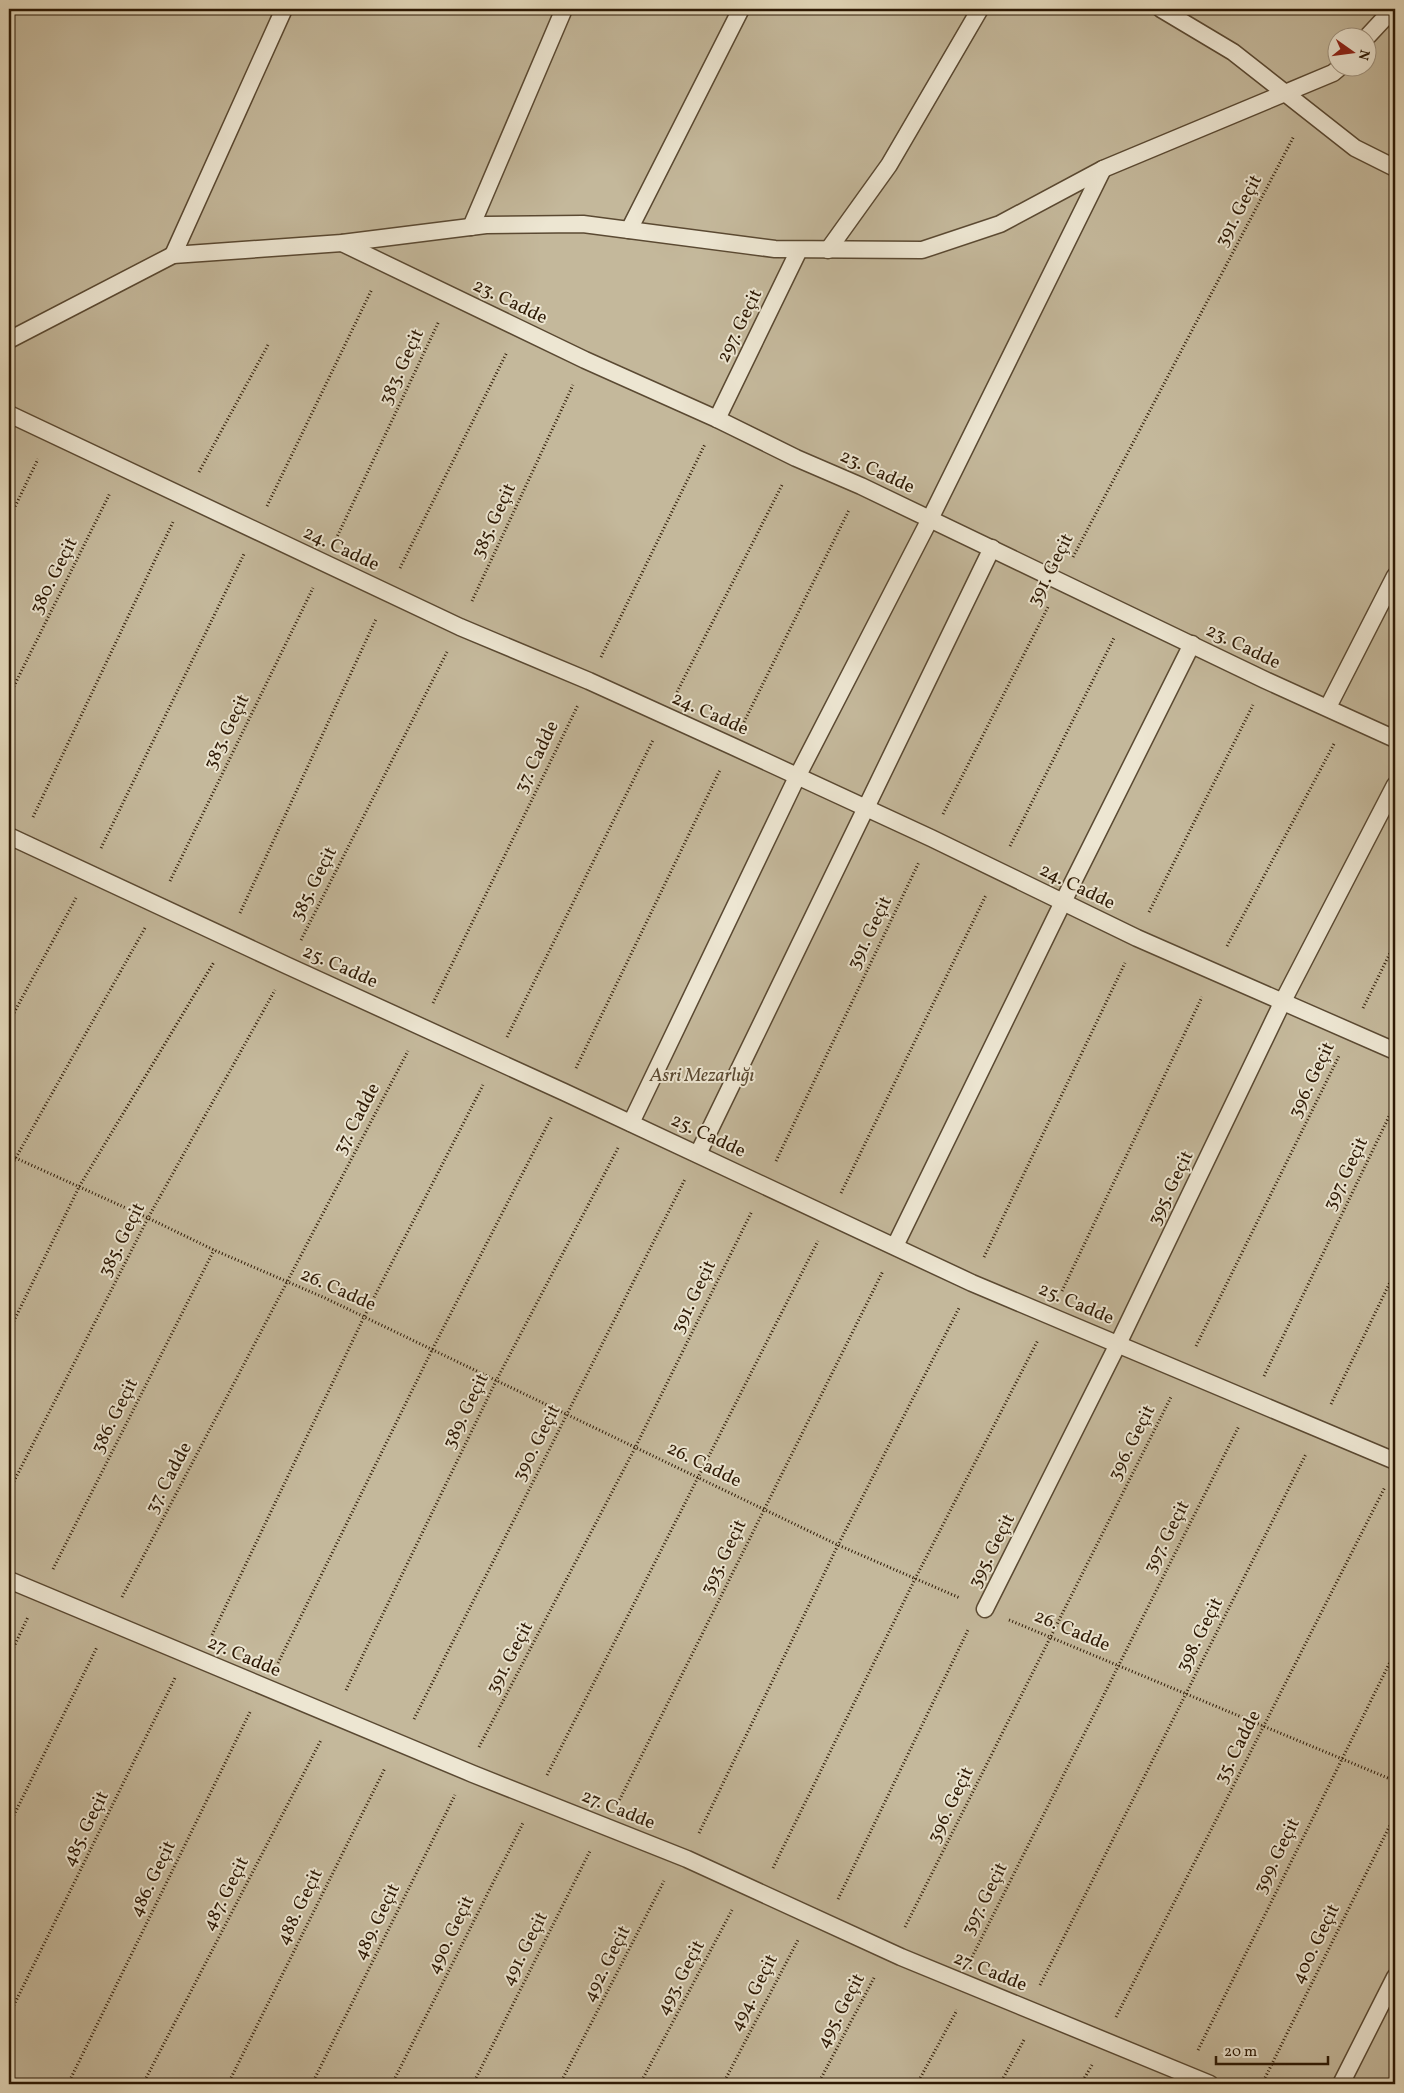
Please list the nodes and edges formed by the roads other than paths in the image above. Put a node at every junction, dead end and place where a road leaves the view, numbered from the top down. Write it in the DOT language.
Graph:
graph roads {
  1 [pos="283,9"];
  2 [pos="564,9"];
  3 [pos="741,9"];
  4 [pos="980,9"];
  5 [pos="1161,9"];
  6 [pos="1393,9"];
  7 [pos="1375,28"];
  8 [pos="1326,76"];
  9 [pos="1286,93"];
  10 [pos="1395,168"];
  11 [pos="1103,169"];
  12 [pos="472,227"];
  13 [pos="628,230"];
  14 [pos="342,243"];
  15 [pos="799,250"];
  16 [pos="828,250"];
  17 [pos="174,255"];
  18 [pos="9,340"];
  19 [pos="9,414"];
  20 [pos="717,419"];
  21 [pos="930,519"];
  22 [pos="992,548"];
  23 [pos="1395,576"];
  24 [pos="1192,644"];
  25 [pos="1328,707"];
  26 [pos="1395,739"];
  27 [pos="797,776"];
  28 [pos="1395,785"];
  29 [pos="865,808"];
  30 [pos="15,839"];
  31 [pos="1063,902"];
  32 [pos="1283,1002"];
  33 [pos="1395,1051"];
  34 [pos="631,1123"];
  35 [pos="698,1154"];
  36 [pos="896,1246"];
  37 [pos="1118,1344"];
  38 [pos="1395,1461"];
  39 [pos="9,1580"];
  40 [pos="982,1608"];
  41 [pos="1395,1977"];
  42 [pos="1210,2084"];
  43 [pos="1341,2084"];
  1 -- 17 [label="lane"];
  2 -- 12 [label="lane"];
  3 -- 13 [label="lane"];
  4 -- 16 [label="lane"];
  5 -- 9 [label="lane"];
  6 -- 7 [label="lane"];
  8 -- 9 [label="lane"];
  9 -- 10 [label="lane"];
  9 -- 11 [label="lane"];
  11 -- 16 [label="lane"];
  11 -- 21 [label="lane"];
  12 -- 13 [label="lane"];
  12 -- 14 [label="lane"];
  13 -- 15 [label="lane"];
  14 -- 17 [label="lane"];
  14 -- 20 [label="lane, 23. Cadde"];
  15 -- 16 [label="lane"];
  15 -- 20 [label="lane, 297. Geçit"];
  17 -- 18 [label="lane"];
  19 -- 27 [label="lane, 24. Cadde"];
  20 -- 21 [label="lane, 23. Cadde"];
  21 -- 22 [label="lane, 23. Cadde"];
  21 -- 27 [label="lane"];
  22 -- 24 [label="lane, 23. Cadde"];
  22 -- 29 [label="lane"];
  23 -- 25 [label="lane"];
  24 -- 25 [label="lane, 23. Cadde"];
  24 -- 31 [label="lane"];
  25 -- 26 [label="lane, 23. Cadde"];
  27 -- 29 [label="lane, 24. Cadde"];
  27 -- 34 [label="lane"];
  28 -- 32 [label="lane, 395. Geçit"];
  29 -- 31 [label="lane, 24. Cadde"];
  29 -- 35 [label="lane"];
  30 -- 34 [label="lane, 25. Cadde"];
  31 -- 32 [label="lane, 24. Cadde"];
  31 -- 36 [label="lane"];
  32 -- 33 [label="lane, 24. Cadde"];
  32 -- 37 [label="lane, 395. Geçit"];
  34 -- 35 [label="lane, 25. Cadde"];
  35 -- 36 [label="lane, 25. Cadde"];
  36 -- 37 [label="lane, 25. Cadde"];
  37 -- 38 [label="lane, 25. Cadde"];
  37 -- 40 [label="lane, 395. Geçit"];
  39 -- 42 [label="lane, 27. Cadde"];
  41 -- 43 [label="lane"];
}
